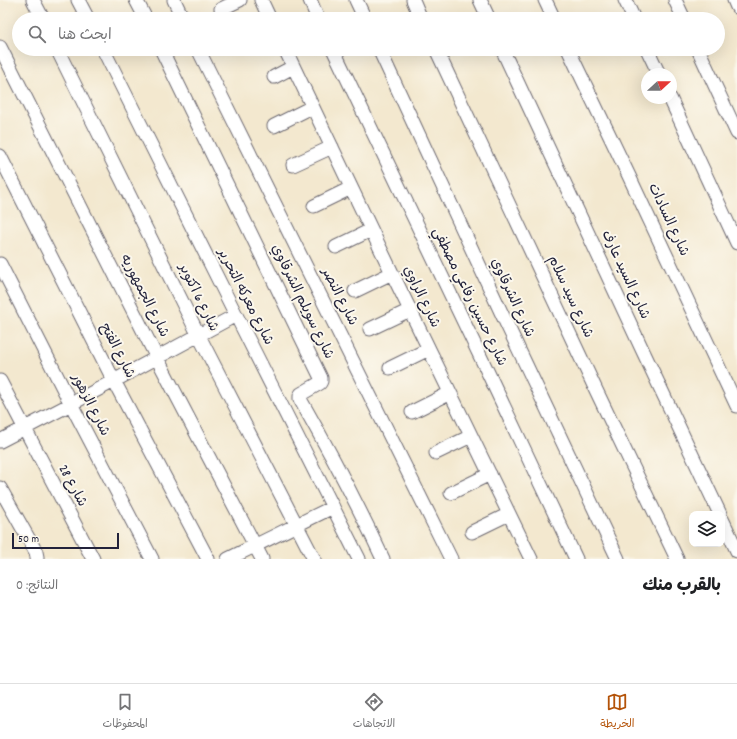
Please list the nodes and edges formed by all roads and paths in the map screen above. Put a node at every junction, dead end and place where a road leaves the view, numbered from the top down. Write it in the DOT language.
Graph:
graph roads {
  1 [pos="33,0"];
  2 [pos="78,0"];
  3 [pos="136,0"];
  4 [pos="174,0"];
  5 [pos="240,0"];
  6 [pos="261,0"];
  7 [pos="310,0"];
  8 [pos="356,0"];
  9 [pos="412,0"];
  10 [pos="480,0"];
  11 [pos="545,0"];
  12 [pos="625,0"];
  13 [pos="675,0"];
  14 [pos="734,0"];
  15 [pos="737,7"];
  16 [pos="221,9"];
  17 [pos="39,12"];
  18 [pos="84,12"];
  19 [pos="142,12"];
  20 [pos="180,12"];
  21 [pos="267,12"];
  22 [pos="315,12"];
  23 [pos="362,12"];
  24 [pos="418,12"];
  25 [pos="486,12"];
  26 [pos="551,12"];
  27 [pos="631,12"];
  28 [pos="681,12"];
  29 [pos="0,46"];
  30 [pos="60,56"];
  31 [pos="106,56"];
  32 [pos="164,56"];
  33 [pos="201,56"];
  34 [pos="288,56"];
  35 [pos="335,56"];
  36 [pos="382,56"];
  37 [pos="439,56"];
  38 [pos="505,56"];
  39 [pos="571,56"];
  40 [pos="650,56"];
  41 [pos="701,56"];
  42 [pos="293,67"];
  43 [pos="656,68"];
  44 [pos="274,77"];
  45 [pos="673,104"];
  46 [pos="312,107"];
  47 [pos="274,126"];
  48 [pos="737,133"];
  49 [pos="332,147"];
  50 [pos="0,156"];
  51 [pos="293,166"];
  52 [pos="351,188"];
  53 [pos="314,206"];
  54 [pos="371,230"];
  55 [pos="737,243"];
  56 [pos="336,247"];
  57 [pos="0,264"];
  58 [pos="392,273"];
  59 [pos="355,291"];
  60 [pos="410,310"];
  61 [pos="236,315"];
  62 [pos="370,329"];
  63 [pos="199,336"];
  64 [pos="429,349"];
  65 [pos="157,358"];
  66 [pos="390,368"];
  67 [pos="114,381"];
  68 [pos="0,382"];
  69 [pos="450,393"];
  70 [pos="71,404"];
  71 [pos="737,406"];
  72 [pos="412,412"];
  73 [pos="24,429"];
  74 [pos="471,436"];
  75 [pos="0,441"];
  76 [pos="436,453"];
  77 [pos="490,474"];
  78 [pos="0,488"];
  79 [pos="451,493"];
  80 [pos="333,507"];
  81 [pos="719,511"];
  82 [pos="509,514"];
  83 [pos="725,525"];
  84 [pos="296,526"];
  85 [pos="472,532"];
  86 [pos="255,546"];
  87 [pos="737,551"];
  88 [pos="526,558"];
  89 [pos="37,559"];
  90 [pos="92,559"];
  91 [pos="152,559"];
  92 [pos="208,559"];
  93 [pos="228,559"];
  94 [pos="262,559"];
  95 [pos="314,559"];
  96 [pos="359,559"];
  97 [pos="383,559"];
  98 [pos="451,559"];
  99 [pos="576,559"];
  100 [pos="618,559"];
  101 [pos="677,559"];
  1 -- 17 [label="street"];
  2 -- 18 [label="street"];
  3 -- 19 [label="street"];
  4 -- 20 [label="street"];
  5 -- 16 [label="street"];
  6 -- 21 [label="street"];
  7 -- 22 [label="street"];
  8 -- 23 [label="street"];
  9 -- 24 [label="street"];
  10 -- 25 [label="street"];
  11 -- 26 [label="street"];
  12 -- 27 [label="street"];
  13 -- 28 [label="street"];
  14 -- 15 [label="street"];
  29 -- 65 [label="street, شارع الجمهوريه"];
  30 -- 63 [label="street, شارع 6 اكتوبر"];
  31 -- 61 [label="street, شارع معركه التحرير"];
  32 -- 97 [label="street, شارع سويلم الشرقاوي"];
  33 -- 98 [label="street, شارع النصر"];
  34 -- 42 [label="street, شارع الراوي"];
  35 -- 99 [label="street, شارع حسين رفاعي مصطفي"];
  36 -- 100 [label="street, شارع الشرقاوي"];
  37 -- 101 [label="street, شارع سيد سلام"];
  38 -- 81 [label="street, شارع السيد عارف"];
  39 -- 71 [label="street, شارع السادات"];
  40 -- 43 [label="street"];
  41 -- 48 [label="street"];
  42 -- 44 [label="street"];
  42 -- 46 [label="street, شارع الراوي"];
  45 -- 55 [label="street"];
  46 -- 47 [label="street"];
  46 -- 49 [label="street, شارع الراوي"];
  49 -- 51 [label="street"];
  49 -- 52 [label="street, شارع الراوي"];
  50 -- 67 [label="street, شارع الفتح"];
  52 -- 53 [label="street"];
  52 -- 54 [label="street, شارع الراوي"];
  54 -- 56 [label="street"];
  54 -- 58 [label="street, شارع الراوي"];
  57 -- 70 [label="street, شارع الزهور"];
  58 -- 59 [label="street"];
  58 -- 60 [label="street, شارع الراوي"];
  60 -- 62 [label="street"];
  60 -- 64 [label="street, شارع الراوي"];
  61 -- 63 [label="street"];
  61 -- 80 [label="street, شارع معركه التحرير"];
  63 -- 65 [label="street"];
  63 -- 84 [label="street, شارع 6 اكتوبر"];
  64 -- 66 [label="street"];
  64 -- 69 [label="street, شارع الراوي"];
  65 -- 67 [label="street"];
  65 -- 86 [label="street, شارع الجمهوريه"];
  67 -- 70 [label="street"];
  67 -- 92 [label="street, شارع الفتح"];
  68 -- 73 [label="street, شارع 28"];
  69 -- 72 [label="street"];
  69 -- 74 [label="street, شارع الراوي"];
  70 -- 73 [label="street"];
  70 -- 91 [label="street, شارع الزهور"];
  73 -- 75 [label="street"];
  73 -- 90 [label="street, شارع 28"];
  74 -- 76 [label="street"];
  74 -- 77 [label="street, شارع الراوي"];
  77 -- 79 [label="street"];
  77 -- 82 [label="street, شارع الراوي"];
  78 -- 89 [label="street"];
  80 -- 84 [label="street"];
  80 -- 96 [label="street, شارع معركه التحرير"];
  82 -- 85 [label="street"];
  82 -- 88 [label="street, شارع الراوي"];
  83 -- 87 [label="street"];
  84 -- 86 [label="street"];
  84 -- 95 [label="street, شارع 6 اكتوبر"];
  86 -- 93 [label="street"];
  86 -- 94 [label="street, شارع الجمهوريه"];
}
